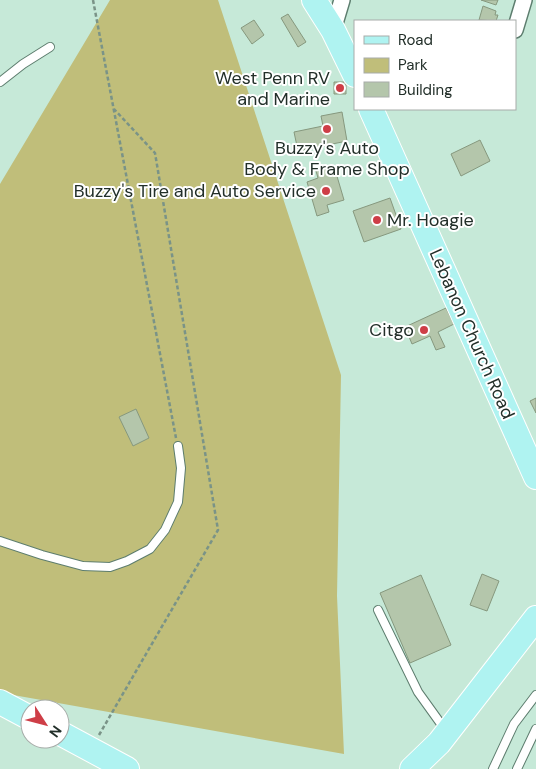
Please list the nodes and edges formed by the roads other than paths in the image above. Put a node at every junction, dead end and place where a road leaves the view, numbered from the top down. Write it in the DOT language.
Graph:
graph roads {
  1 [pos="314,0"];
  2 [pos="342,0"];
  3 [pos="524,0"];
  4 [pos="516,27"];
  5 [pos="333,30"];
  6 [pos="50,47"];
  7 [pos="354,73"];
  8 [pos="0,82"];
  9 [pos="371,110"];
  10 [pos="178,446"];
  11 [pos="536,477"];
  12 [pos="0,541"];
  13 [pos="378,610"];
  14 [pos="536,618"];
  15 [pos="536,695"];
  16 [pos="0,702"];
  17 [pos="20,713"];
  18 [pos="536,729"];
  19 [pos="447,732"];
  20 [pos="70,738"];
  21 [pos="127,769"];
  22 [pos="412,769"];
  23 [pos="493,769"];
  24 [pos="516,769"];
  1 -- 5 [label="main road"];
  2 -- 5 [label="street"];
  3 -- 4 [label="street"];
  5 -- 7 [label="main road"];
  6 -- 8 [label="lane"];
  9 -- 11 [label="main road, Lebanon Church Road"];
  10 -- 12 [label="lane"];
  13 -- 19 [label="lane"];
  14 -- 19 [label="main road"];
  15 -- 23 [label="lane"];
  16 -- 17 [label="main road"];
  18 -- 24 [label="lane"];
  19 -- 22 [label="main road"];
  20 -- 21 [label="main road"];
}
